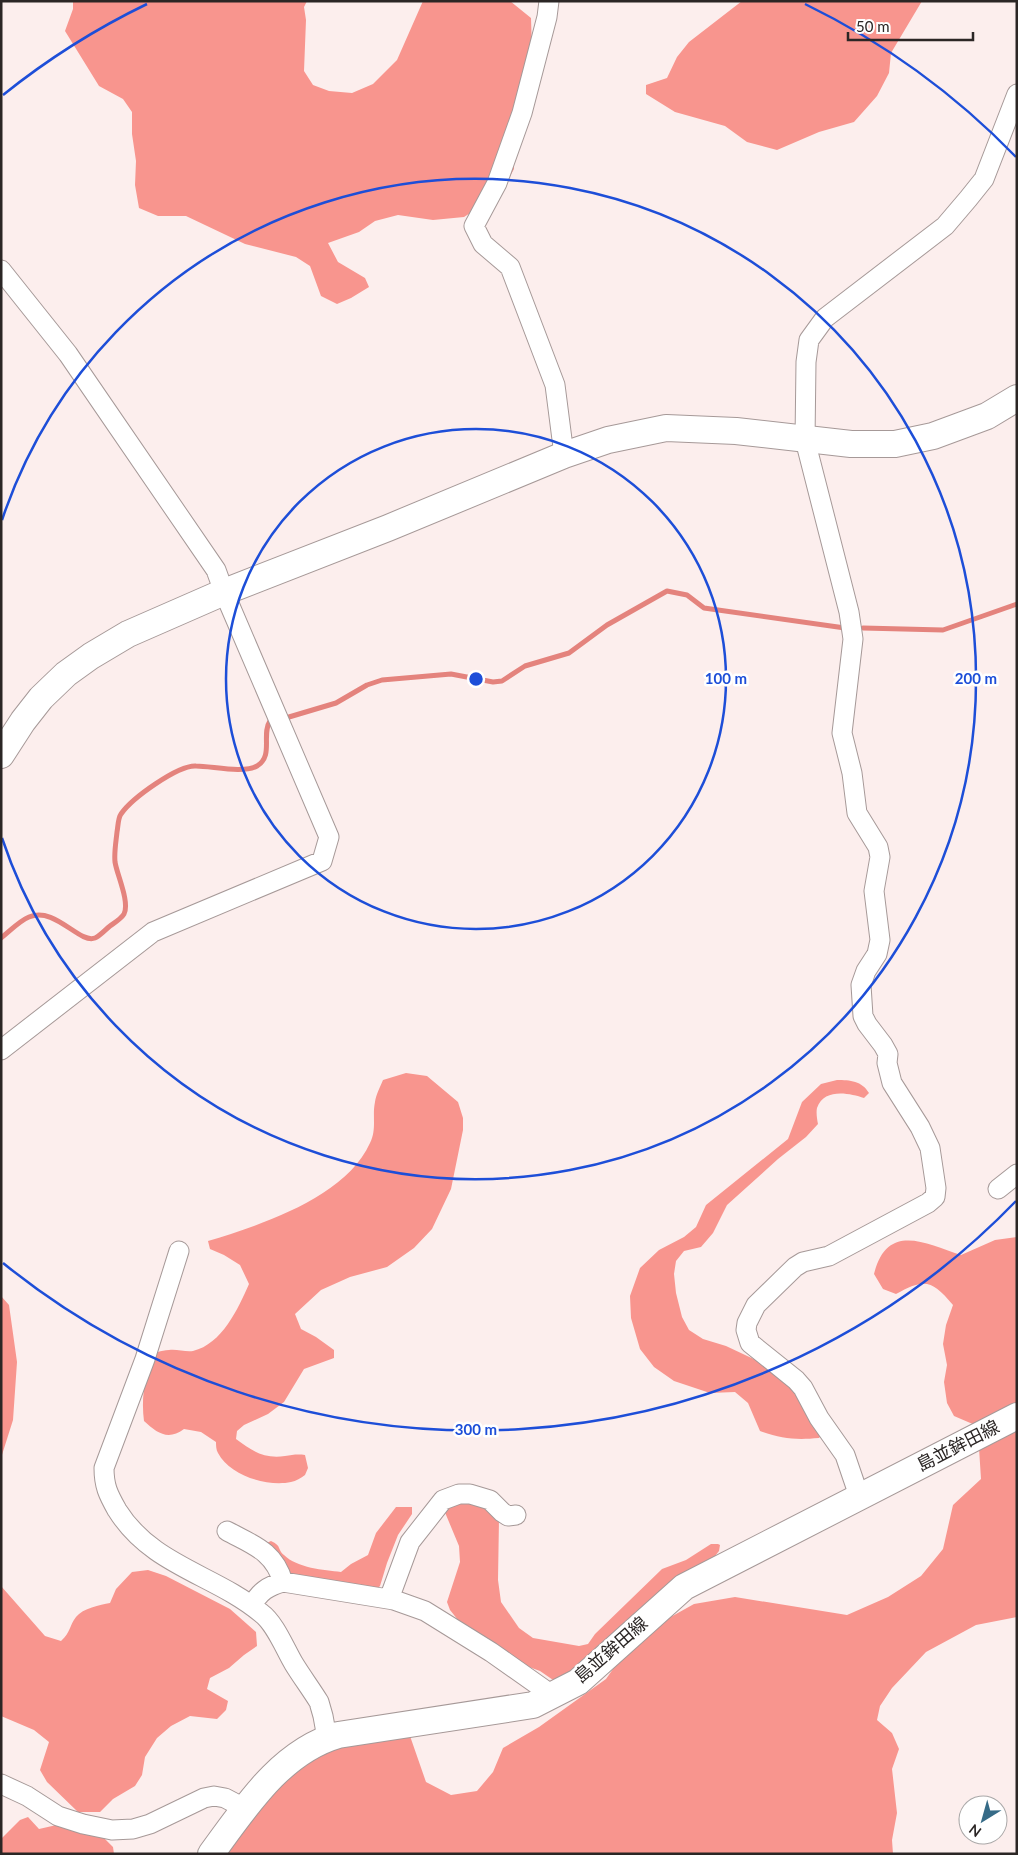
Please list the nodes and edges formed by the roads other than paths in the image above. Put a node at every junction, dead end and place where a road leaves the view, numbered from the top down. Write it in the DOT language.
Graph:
graph roads {
  1 [pos="549,1"];
  2 [pos="1017,94"];
  3 [pos="1,270"];
  4 [pos="1017,398"];
  5 [pos="805,440"];
  6 [pos="564,456"];
  7 [pos="224,592"];
  8 [pos="1,755"];
  9 [pos="1,1050"];
  10 [pos="1017,1174"];
  11 [pos="998,1189"];
  12 [pos="179,1251"];
  13 [pos="1017,1416"];
  14 [pos="859,1496"];
  15 [pos="516,1515"];
  16 [pos="227,1531"];
  17 [pos="283,1582"];
  18 [pos="389,1599"];
  19 [pos="252,1606"];
  20 [pos="552,1696"];
  21 [pos="327,1738"];
  22 [pos="1,1784"];
  23 [pos="244,1808"];
  24 [pos="211,1854"];
  1 -- 6 [label="street"];
  2 -- 5 [label="street"];
  3 -- 7 [label="street"];
  4 -- 5 [label="street"];
  5 -- 6 [label="street"];
  5 -- 14 [label="street"];
  6 -- 7 [label="street"];
  7 -- 8 [label="street"];
  7 -- 9 [label="street"];
  10 -- 11 [label="street"];
  12 -- 19 [label="street"];
  13 -- 14 [label="street, 島並鉾田線"];
  14 -- 20 [label="street, 島並鉾田線"];
  15 -- 18 [label="street"];
  16 -- 17 [label="street"];
  17 -- 18 [label="street"];
  17 -- 19 [label="street"];
  18 -- 20 [label="street"];
  19 -- 21 [label="street"];
  20 -- 21 [label="street, 島並鉾田線"];
  21 -- 23 [label="street, 島並鉾田線"];
  22 -- 23 [label="street"];
  23 -- 24 [label="street, 島並鉾田線"];
}
